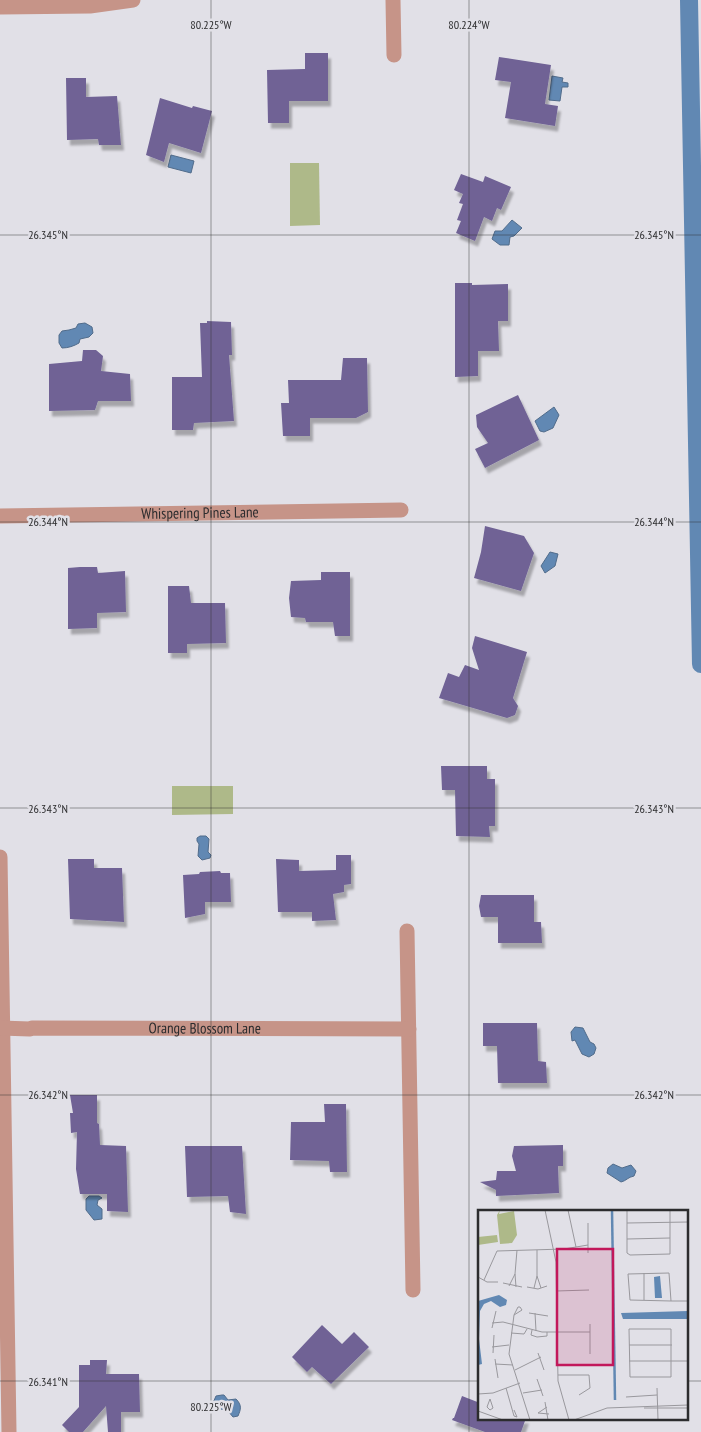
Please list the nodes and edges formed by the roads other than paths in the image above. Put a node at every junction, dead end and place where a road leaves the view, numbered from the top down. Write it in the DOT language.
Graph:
graph roads {
  1 [pos="133,0"];
  2 [pos="393,0"];
  3 [pos="0,7"];
  4 [pos="394,54"];
  5 [pos="401,510"];
  6 [pos="0,516"];
  7 [pos="0,858"];
  8 [pos="408,931"];
  9 [pos="1,1028"];
  10 [pos="409,1030"];
  11 [pos="413,1290"];
  12 [pos="9,1432"];
  1 -- 3 [label="street"];
  2 -- 4 [label="street"];
  5 -- 6 [label="street, Whispering Pines Lane"];
  7 -- 9 [label="street"];
  8 -- 10 [label="street"];
  9 -- 10 [label="street, Orange Blossom Lane"];
  9 -- 12 [label="street"];
  10 -- 11 [label="street"];
}
